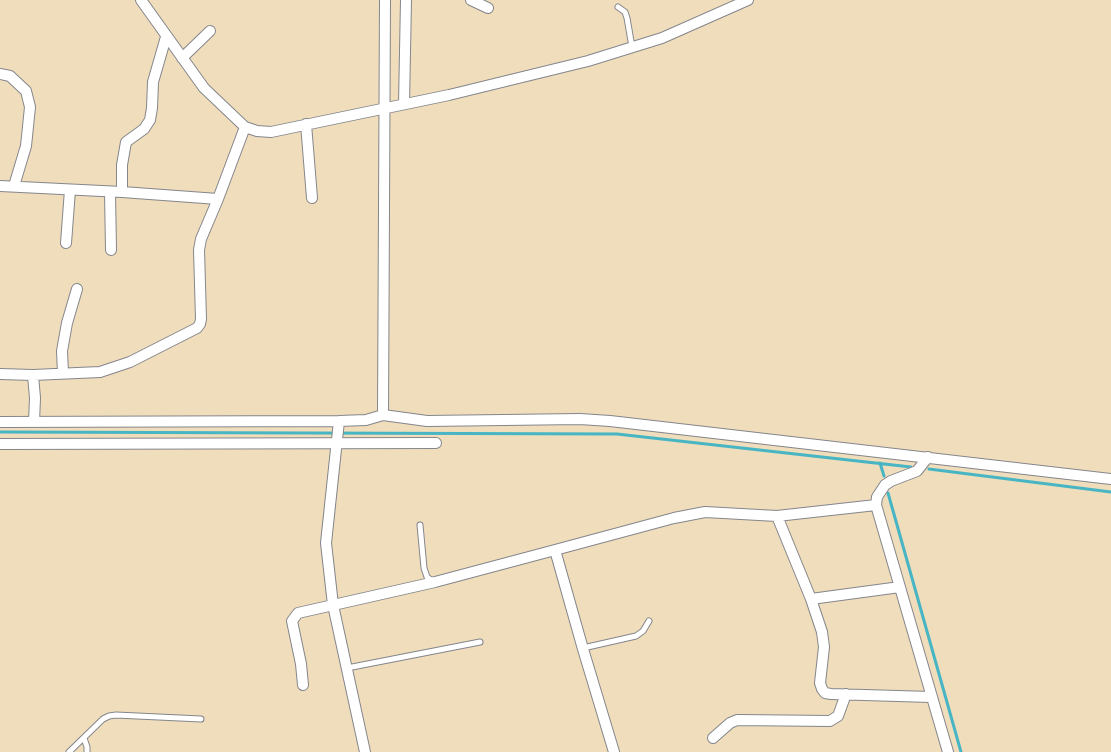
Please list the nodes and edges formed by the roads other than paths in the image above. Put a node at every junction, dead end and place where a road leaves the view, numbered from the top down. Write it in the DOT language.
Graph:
graph roads {
  1 [pos="141,0"];
  2 [pos="385,0"];
  3 [pos="406,0"];
  4 [pos="471,0"];
  5 [pos="748,0"];
  6 [pos="618,7"];
  7 [pos="488,8"];
  8 [pos="210,32"];
  9 [pos="166,37"];
  10 [pos="632,47"];
  11 [pos="182,58"];
  12 [pos="0,74"];
  13 [pos="403,104"];
  14 [pos="387,108"];
  15 [pos="306,124"];
  16 [pos="245,127"];
  17 [pos="0,186"];
  18 [pos="14,186"];
  19 [pos="70,190"];
  20 [pos="110,192"];
  21 [pos="122,192"];
  22 [pos="312,198"];
  23 [pos="218,199"];
  24 [pos="66,243"];
  25 [pos="111,250"];
  26 [pos="77,289"];
  27 [pos="63,373"];
  28 [pos="0,374"];
  29 [pos="33,375"];
  30 [pos="383,416"];
  31 [pos="339,421"];
  32 [pos="0,422"];
  33 [pos="34,422"];
  34 [pos="337,443"];
  35 [pos="436,443"];
  36 [pos="0,444"];
  37 [pos="928,457"];
  38 [pos="1111,479"];
  39 [pos="876,505"];
  40 [pos="777,516"];
  41 [pos="420,525"];
  42 [pos="555,550"];
  43 [pos="435,582"];
  44 [pos="900,587"];
  45 [pos="811,599"];
  46 [pos="333,605"];
  47 [pos="649,621"];
  48 [pos="480,642"];
  49 [pos="582,648"];
  50 [pos="346,668"];
  51 [pos="303,686"];
  52 [pos="846,694"];
  53 [pos="931,697"];
  54 [pos="201,719"];
  55 [pos="84,738"];
  56 [pos="713,738"];
  57 [pos="69,752"];
  58 [pos="87,752"];
  59 [pos="366,752"];
  60 [pos="614,752"];
  61 [pos="948,752"];
  1 -- 9 [label="street"];
  2 -- 14 [label="street"];
  3 -- 13 [label="street"];
  4 -- 7 [label="street"];
  5 -- 10 [label="street"];
  6 -- 10 [label="lane"];
  8 -- 11 [label="street"];
  9 -- 11 [label="street"];
  9 -- 21 [label="street"];
  10 -- 13 [label="street"];
  11 -- 16 [label="street"];
  12 -- 18 [label="street"];
  13 -- 14 [label="street"];
  14 -- 15 [label="street"];
  14 -- 30 [label="street"];
  15 -- 16 [label="street"];
  15 -- 22 [label="street"];
  16 -- 23 [label="street"];
  17 -- 18 [label="street"];
  18 -- 19 [label="street"];
  19 -- 20 [label="street"];
  19 -- 24 [label="street"];
  20 -- 21 [label="street"];
  20 -- 25 [label="street"];
  21 -- 23 [label="street"];
  23 -- 27 [label="street"];
  26 -- 27 [label="street"];
  27 -- 29 [label="street"];
  28 -- 29 [label="street"];
  29 -- 33 [label="street"];
  30 -- 31 [label="street"];
  30 -- 37 [label="street"];
  31 -- 33 [label="street"];
  31 -- 34 [label="street"];
  32 -- 33 [label="street"];
  34 -- 35 [label="street"];
  34 -- 36 [label="street"];
  34 -- 46 [label="street"];
  37 -- 38 [label="street"];
  37 -- 39 [label="street"];
  39 -- 40 [label="street"];
  39 -- 44 [label="street"];
  40 -- 42 [label="street"];
  40 -- 45 [label="street"];
  41 -- 43 [label="lane"];
  42 -- 43 [label="street"];
  42 -- 49 [label="street"];
  43 -- 46 [label="street"];
  44 -- 45 [label="street"];
  44 -- 53 [label="street"];
  45 -- 52 [label="street"];
  46 -- 50 [label="street"];
  46 -- 51 [label="street"];
  47 -- 49 [label="lane"];
  48 -- 50 [label="lane"];
  49 -- 60 [label="street"];
  50 -- 59 [label="street"];
  52 -- 53 [label="street"];
  52 -- 56 [label="street"];
  53 -- 61 [label="street"];
  54 -- 55 [label="lane"];
  55 -- 57 [label="lane"];
  55 -- 58 [label="lane"];
}
